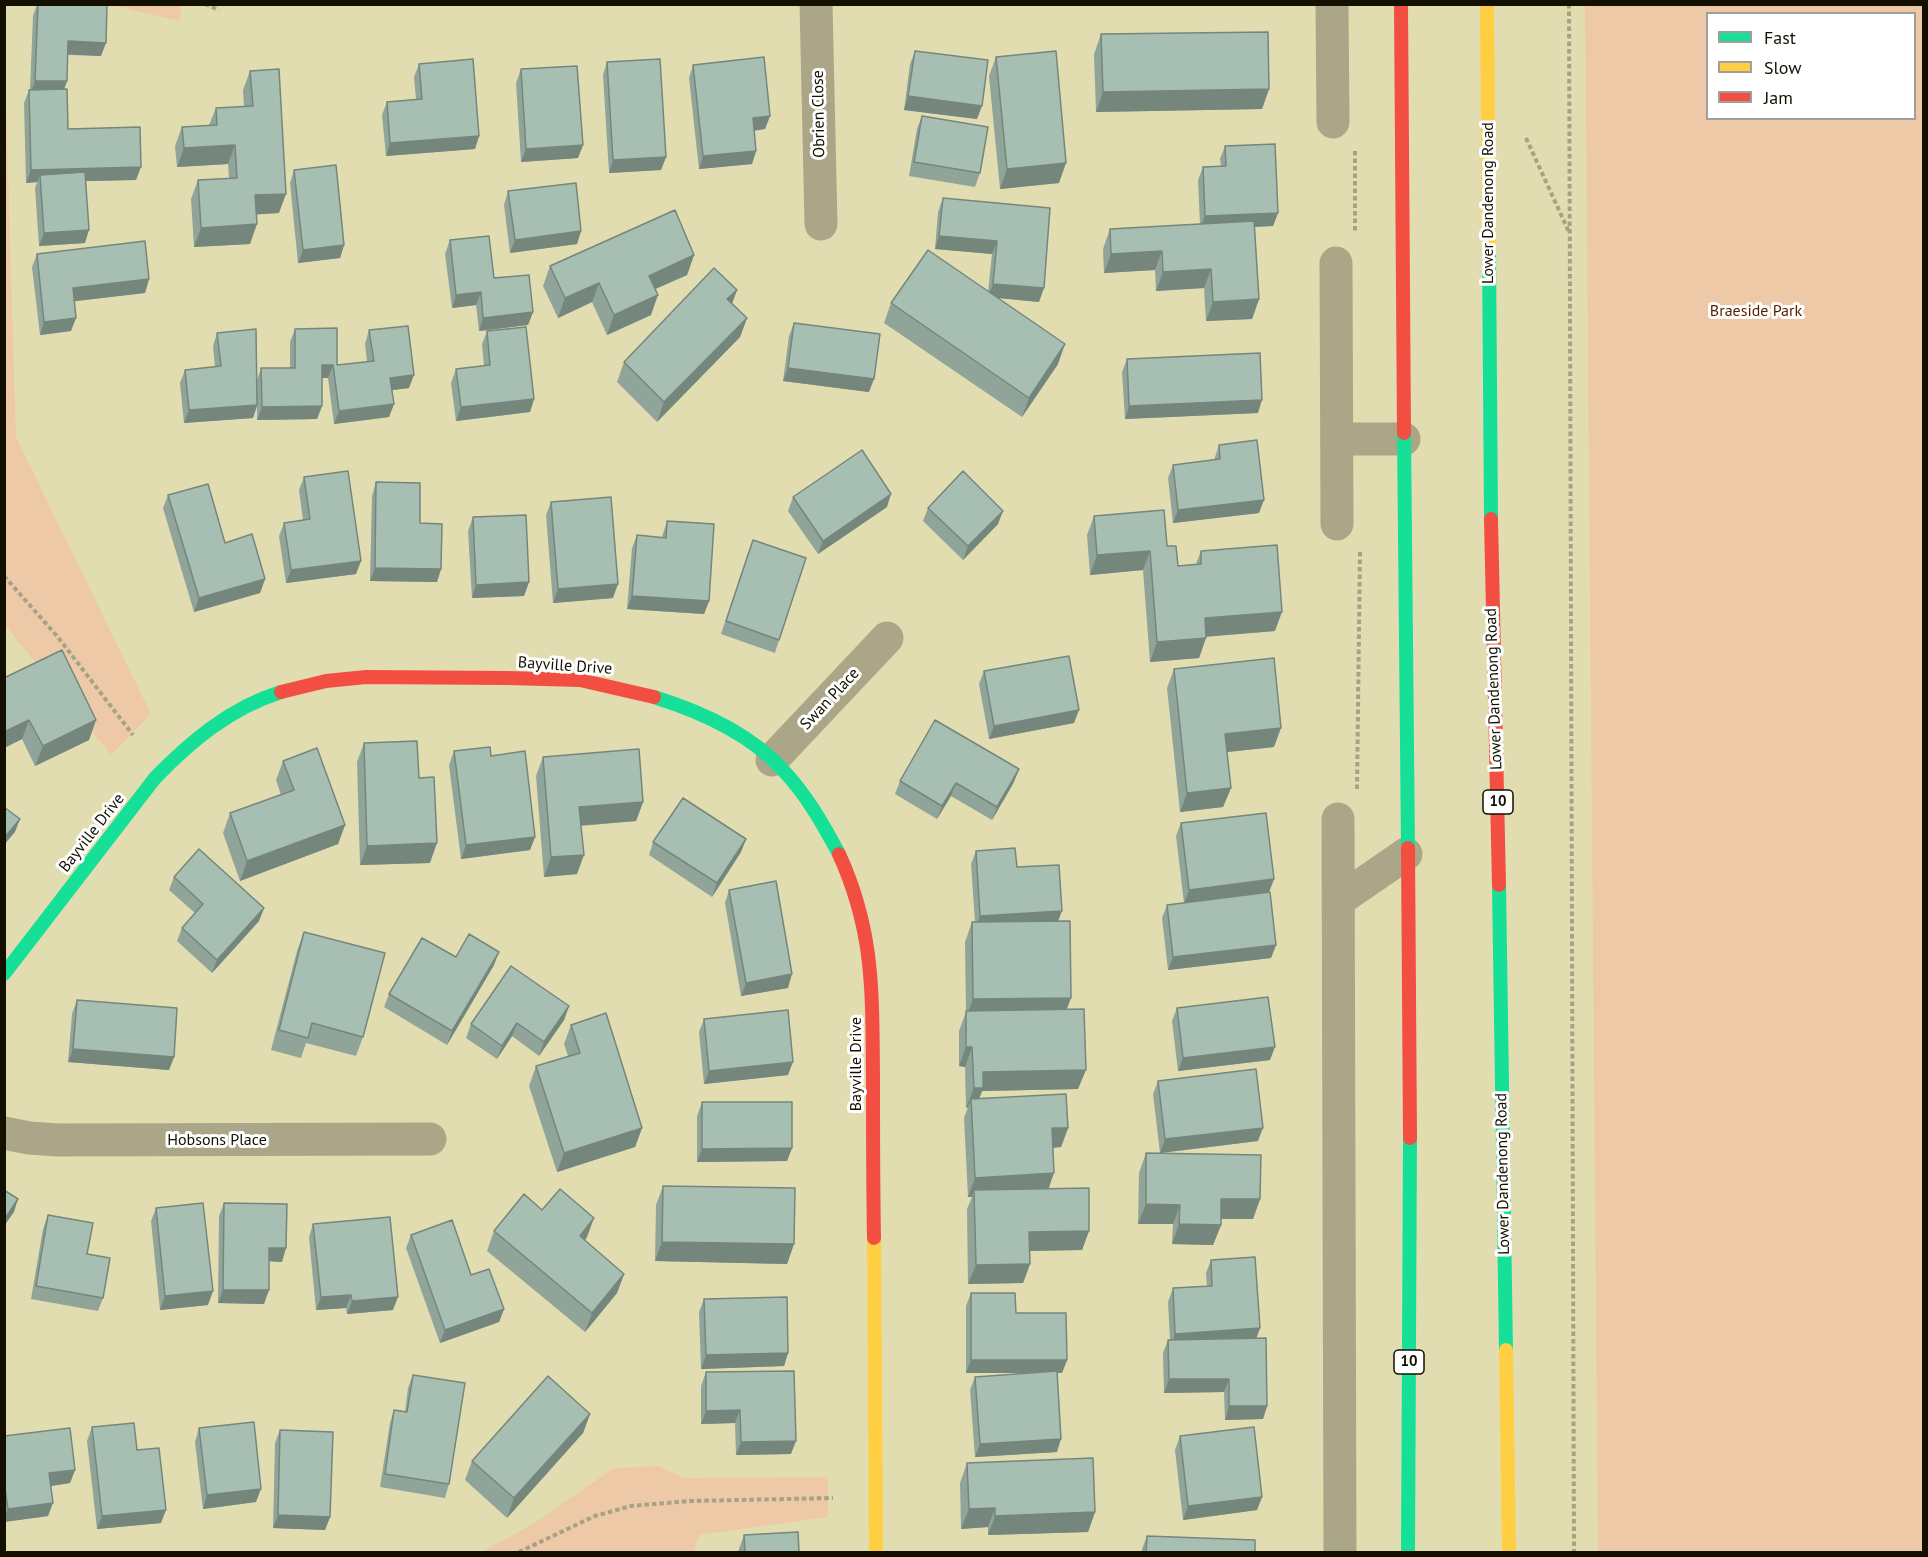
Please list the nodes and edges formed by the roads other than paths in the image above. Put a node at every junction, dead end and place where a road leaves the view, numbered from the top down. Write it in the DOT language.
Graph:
graph roads {
  1 [pos="816,4"];
  2 [pos="1332,4"];
  3 [pos="1401,4"];
  4 [pos="1487,4"];
  5 [pos="1333,122"];
  6 [pos="821,224"];
  7 [pos="1336,263"];
  8 [pos="1336,439"];
  9 [pos="1404,439"];
  10 [pos="1337,520"];
  11 [pos="887,638"];
  12 [pos="772,760"];
  13 [pos="1338,819"];
  14 [pos="1406,854"];
  15 [pos="1339,900"];
  16 [pos="4,974"];
  17 [pos="4,1133"];
  18 [pos="430,1139"];
  19 [pos="1342,1546"];
  20 [pos="876,1552"];
  21 [pos="1408,1552"];
  22 [pos="1509,1552"];
  1 -- 6 [label="street, Obrien Close"];
  2 -- 5 [label="street"];
  3 -- 9 [label="main road, 10"];
  4 -- 22 [label="main road, Lower Dandenong Road / 10"];
  7 -- 8 [label="street"];
  8 -- 9 [label="street"];
  8 -- 10 [label="street"];
  9 -- 14 [label="main road, 10"];
  11 -- 12 [label="street, Swan Place"];
  12 -- 16 [label="main road, Bayville Drive"];
  12 -- 20 [label="main road, Bayville Drive"];
  13 -- 15 [label="street"];
  14 -- 15 [label="street"];
  14 -- 21 [label="main road, 10"];
  15 -- 19 [label="street"];
  17 -- 18 [label="street, Hobsons Place"];
}
